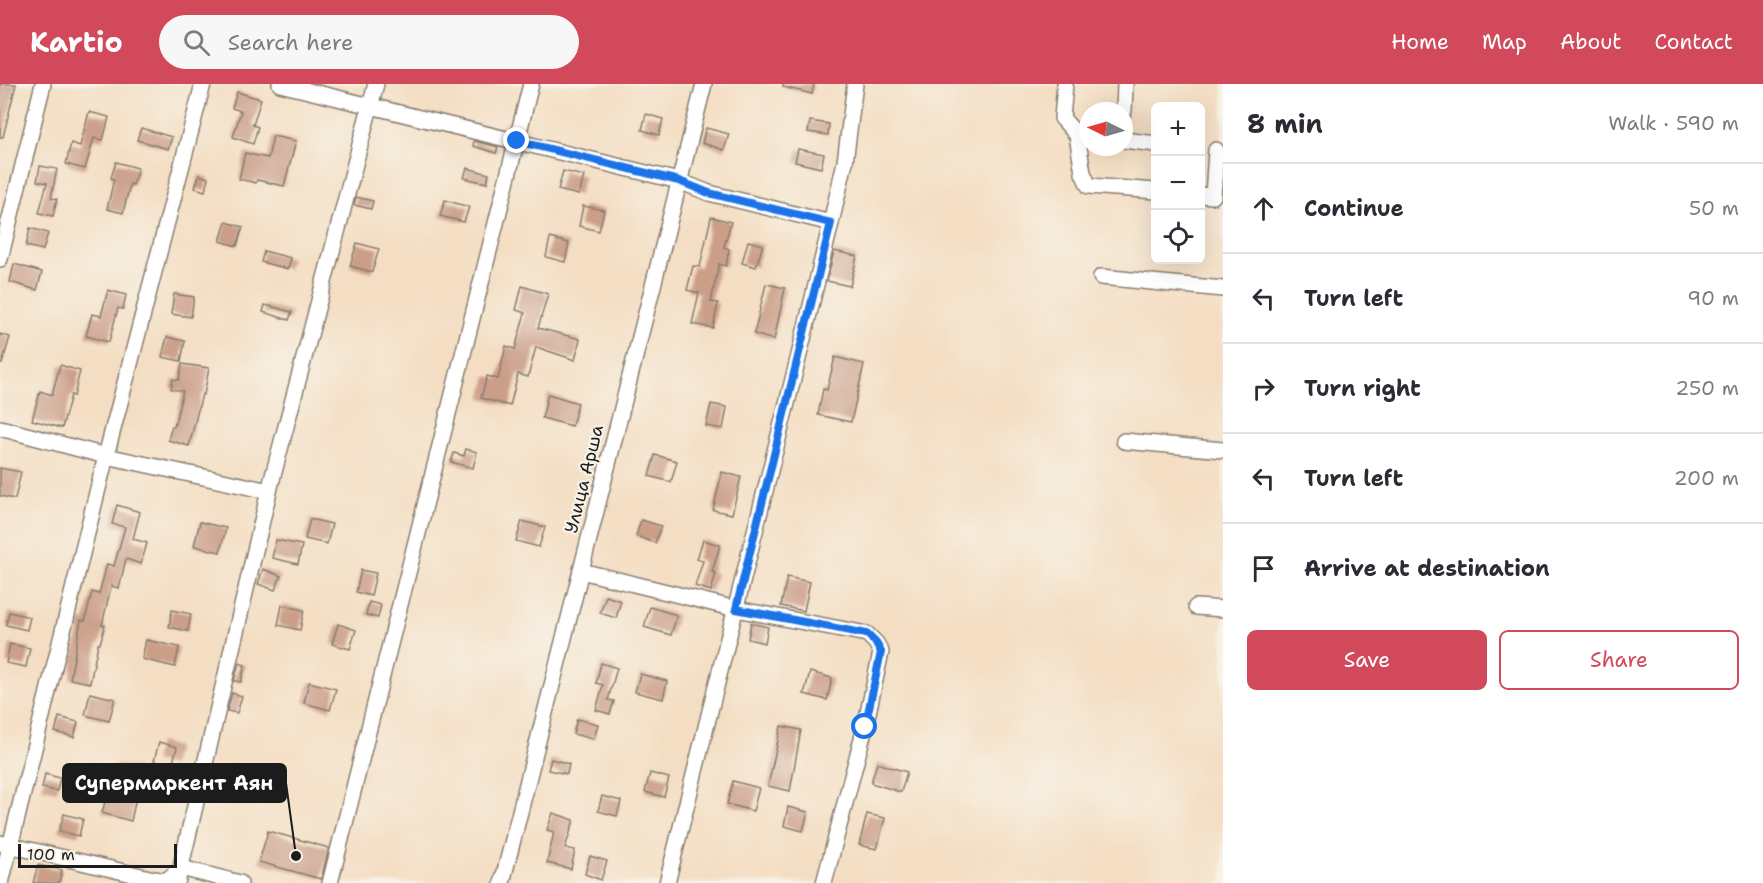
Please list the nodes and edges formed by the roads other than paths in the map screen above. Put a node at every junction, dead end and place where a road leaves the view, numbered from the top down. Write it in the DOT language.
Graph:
graph roads {
  1 [pos="43,84"];
  2 [pos="203,84"];
  3 [pos="280,84"];
  4 [pos="376,84"];
  5 [pos="531,84"];
  6 [pos="704,84"];
  7 [pos="855,84"];
  8 [pos="1065,84"];
  9 [pos="1125,84"];
  10 [pos="1124,102"];
  11 [pos="371,107"];
  12 [pos="1079,132"];
  13 [pos="517,141"];
  14 [pos="1133,141"];
  15 [pos="1151,143"];
  16 [pos="1220,149"];
  17 [pos="1083,156"];
  18 [pos="679,181"];
  19 [pos="1151,191"];
  20 [pos="1205,195"];
  21 [pos="831,223"];
  22 [pos="0,259"];
  23 [pos="1101,277"];
  24 [pos="1223,289"];
  25 [pos="0,428"];
  26 [pos="1124,441"];
  27 [pos="1223,450"];
  28 [pos="106,456"];
  29 [pos="269,491"];
  30 [pos="581,571"];
  31 [pos="1196,607"];
  32 [pos="736,609"];
  33 [pos="1223,609"];
  34 [pos="5,845"];
  35 [pos="179,876"];
  36 [pos="1,883"];
  37 [pos="240,883"];
  38 [pos="330,883"];
  39 [pos="502,883"];
  40 [pos="667,883"];
  41 [pos="824,883"];
  1 -- 22 [label="street"];
  2 -- 28 [label="street"];
  3 -- 11 [label="street"];
  4 -- 11 [label="street"];
  5 -- 13 [label="street"];
  6 -- 18 [label="street, Улица Арша"];
  7 -- 21 [label="street"];
  8 -- 12 [label="street"];
  9 -- 10 [label="street"];
  11 -- 13 [label="street"];
  11 -- 29 [label="street"];
  13 -- 18 [label="street"];
  13 -- 38 [label="street"];
  14 -- 15 [label="street"];
  16 -- 20 [label="street"];
  17 -- 19 [label="street"];
  18 -- 21 [label="street"];
  18 -- 30 [label="street, Улица Арша"];
  21 -- 32 [label="street"];
  23 -- 24 [label="street"];
  25 -- 28 [label="street"];
  26 -- 27 [label="street"];
  28 -- 29 [label="street"];
  28 -- 34 [label="street"];
  29 -- 35 [label="street"];
  30 -- 32 [label="street"];
  30 -- 39 [label="street, Улица Арша"];
  31 -- 33 [label="street"];
  32 -- 40 [label="street"];
  32 -- 41 [label="street"];
  34 -- 35 [label="street"];
  34 -- 36 [label="street"];
  35 -- 37 [label="street"];
}
